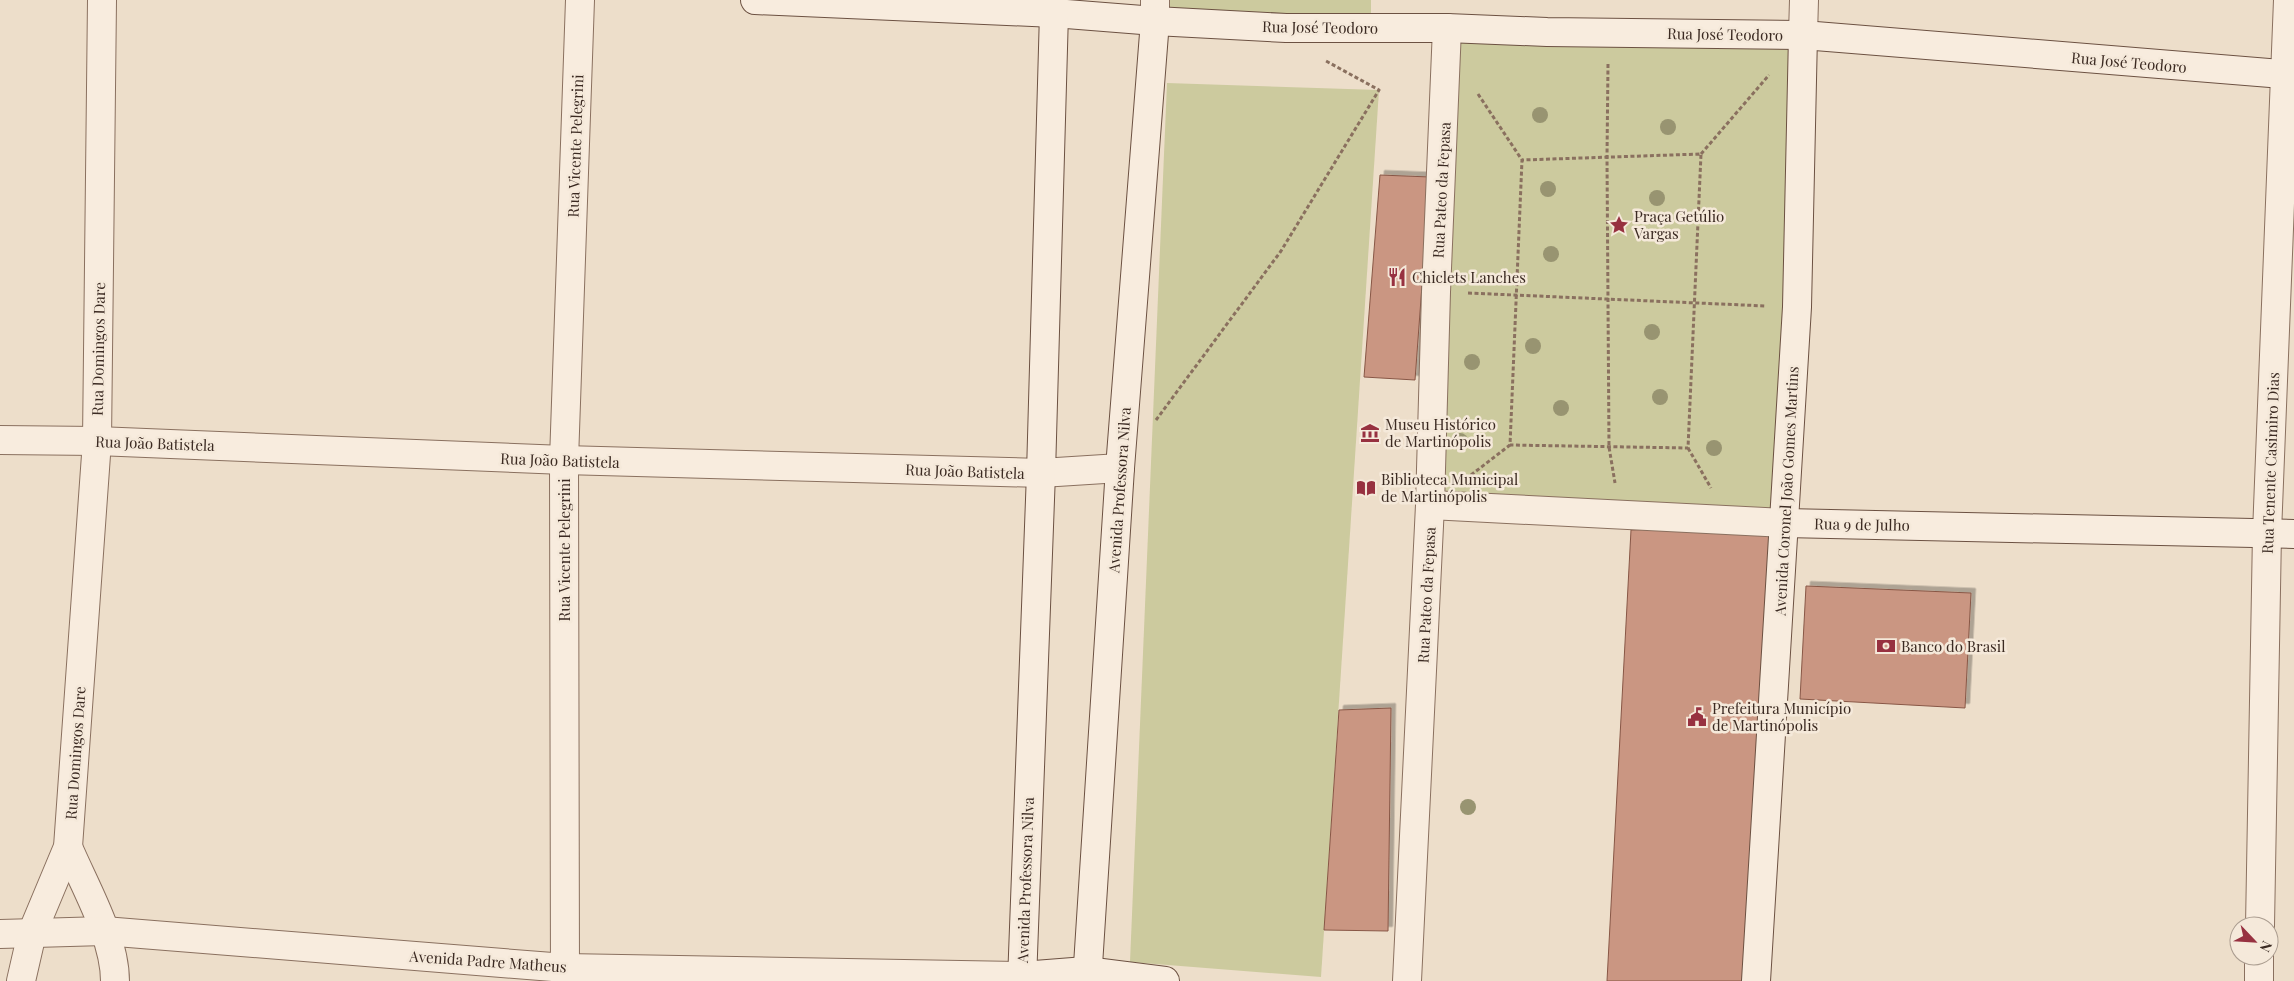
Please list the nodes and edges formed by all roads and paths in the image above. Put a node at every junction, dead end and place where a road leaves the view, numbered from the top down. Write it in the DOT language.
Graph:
graph roads {
  1 [pos="102,0"];
  2 [pos="580,0"];
  3 [pos="755,0"];
  4 [pos="1804,0"];
  5 [pos="2288,0"];
  6 [pos="1054,7"];
  7 [pos="1155,11"];
  8 [pos="1609,33"];
  9 [pos="1803,35"];
  10 [pos="1448,39"];
  11 [pos="1324,59"];
  12 [pos="1771,72"];
  13 [pos="2290,75"];
  14 [pos="1701,154"];
  15 [pos="1607,157"];
  16 [pos="1522,160"];
  17 [pos="1436,292"];
  18 [pos="1516,296"];
  19 [pos="1608,300"];
  20 [pos="1694,304"];
  21 [pos="1797,307"];
  22 [pos="1155,422"];
  23 [pos="0,440"];
  24 [pos="97,441"];
  25 [pos="1609,447"];
  26 [pos="1688,448"];
  27 [pos="564,460"];
  28 [pos="1120,468"];
  29 [pos="1041,473"];
  30 [pos="1430,505"];
  31 [pos="1731,520"];
  32 [pos="1785,522"];
  33 [pos="2267,533"];
  34 [pos="2294,534"];
  35 [pos="68,848"];
  36 [pos="2260,916"];
  37 [pos="104,931"];
  38 [pos="32,933"];
  39 [pos="0,934"];
  40 [pos="2260,966"];
  41 [pos="565,974"];
  42 [pos="1086,976"];
  43 [pos="1022,978"];
  44 [pos="21,981"];
  45 [pos="116,981"];
  46 [pos="1165,981"];
  47 [pos="1407,981"];
  48 [pos="1756,981"];
  49 [pos="2259,981"];
  1 -- 24 [label="street, Rua Domingos Dare"];
  2 -- 27 [label="street, Rua Vicente Pelegrini"];
  3 -- 6 [label="street, Rua José Teodoro"];
  4 -- 9 [label="street, Avenida Coronel João Gomes Martins"];
  5 -- 13 [label="street, Rua Tenente Casimiro Dias"];
  6 -- 7 [label="street, Rua José Teodoro"];
  6 -- 29 [label="street, Avenida Professora Nilva"];
  7 -- 10 [label="street, Rua José Teodoro"];
  7 -- 28 [label="street, Avenida Professora Nilva"];
  8 -- 9 [label="street, Rua José Teodoro"];
  8 -- 10 [label="street, Rua José Teodoro"];
  8 -- 15 [label="path"];
  9 -- 13 [label="street, Rua José Teodoro"];
  9 -- 21 [label="street, Avenida Coronel João Gomes Martins"];
  10 -- 16 [label="path"];
  10 -- 17 [label="street, Rua Pateo da Fepasa"];
  11 -- 22 [label="path"];
  12 -- 14 [label="path"];
  13 -- 33 [label="street, Rua Tenente Casimiro Dias"];
  14 -- 15 [label="path"];
  14 -- 20 [label="path"];
  15 -- 16 [label="path"];
  15 -- 19 [label="path"];
  16 -- 18 [label="path"];
  17 -- 18 [label="path"];
  17 -- 30 [label="street, Rua Pateo da Fepasa"];
  18 -- 19 [label="path"];
  18 -- 25 [label="path"];
  19 -- 20 [label="path"];
  19 -- 25 [label="path"];
  20 -- 21 [label="path"];
  20 -- 26 [label="path"];
  21 -- 32 [label="street, Avenida Coronel João Gomes Martins"];
  23 -- 24 [label="street, Rua João Batistela"];
  24 -- 27 [label="street, Rua João Batistela"];
  24 -- 35 [label="street, Rua Domingos Dare"];
  25 -- 26 [label="path"];
  26 -- 31 [label="path"];
  27 -- 29 [label="street, Rua João Batistela"];
  27 -- 41 [label="street, Rua Vicente Pelegrini"];
  28 -- 29 [label="street, Rua João Batistela"];
  28 -- 42 [label="street, Avenida Professora Nilva"];
  29 -- 43 [label="street, Avenida Professora Nilva"];
  30 -- 31 [label="street, Rua 9 de Julho"];
  30 -- 47 [label="street, Rua Pateo da Fepasa"];
  31 -- 32 [label="street, Rua 9 de Julho"];
  32 -- 33 [label="street, Rua 9 de Julho"];
  32 -- 48 [label="street, Avenida Coronel João Gomes Martins"];
  33 -- 34 [label="street, Rua 9 de Julho"];
  33 -- 36 [label="street, Rua Tenente Casimiro Dias"];
  35 -- 37 [label="street, Rua Domingos Dare"];
  35 -- 38 [label="street, Rua Domingos Dare"];
  37 -- 38 [label="street, Avenida Padre Matheus"];
  37 -- 41 [label="street, Avenida Padre Matheus"];
  37 -- 45 [label="street"];
  38 -- 39 [label="street, Avenida Padre Matheus"];
  38 -- 44 [label="street"];
  40 -- 49 [label="street"];
  41 -- 43 [label="street, Avenida Padre Matheus"];
  42 -- 43 [label="street, Avenida Padre Matheus"];
  42 -- 46 [label="street, Avenida Padre Matheus"];
}
